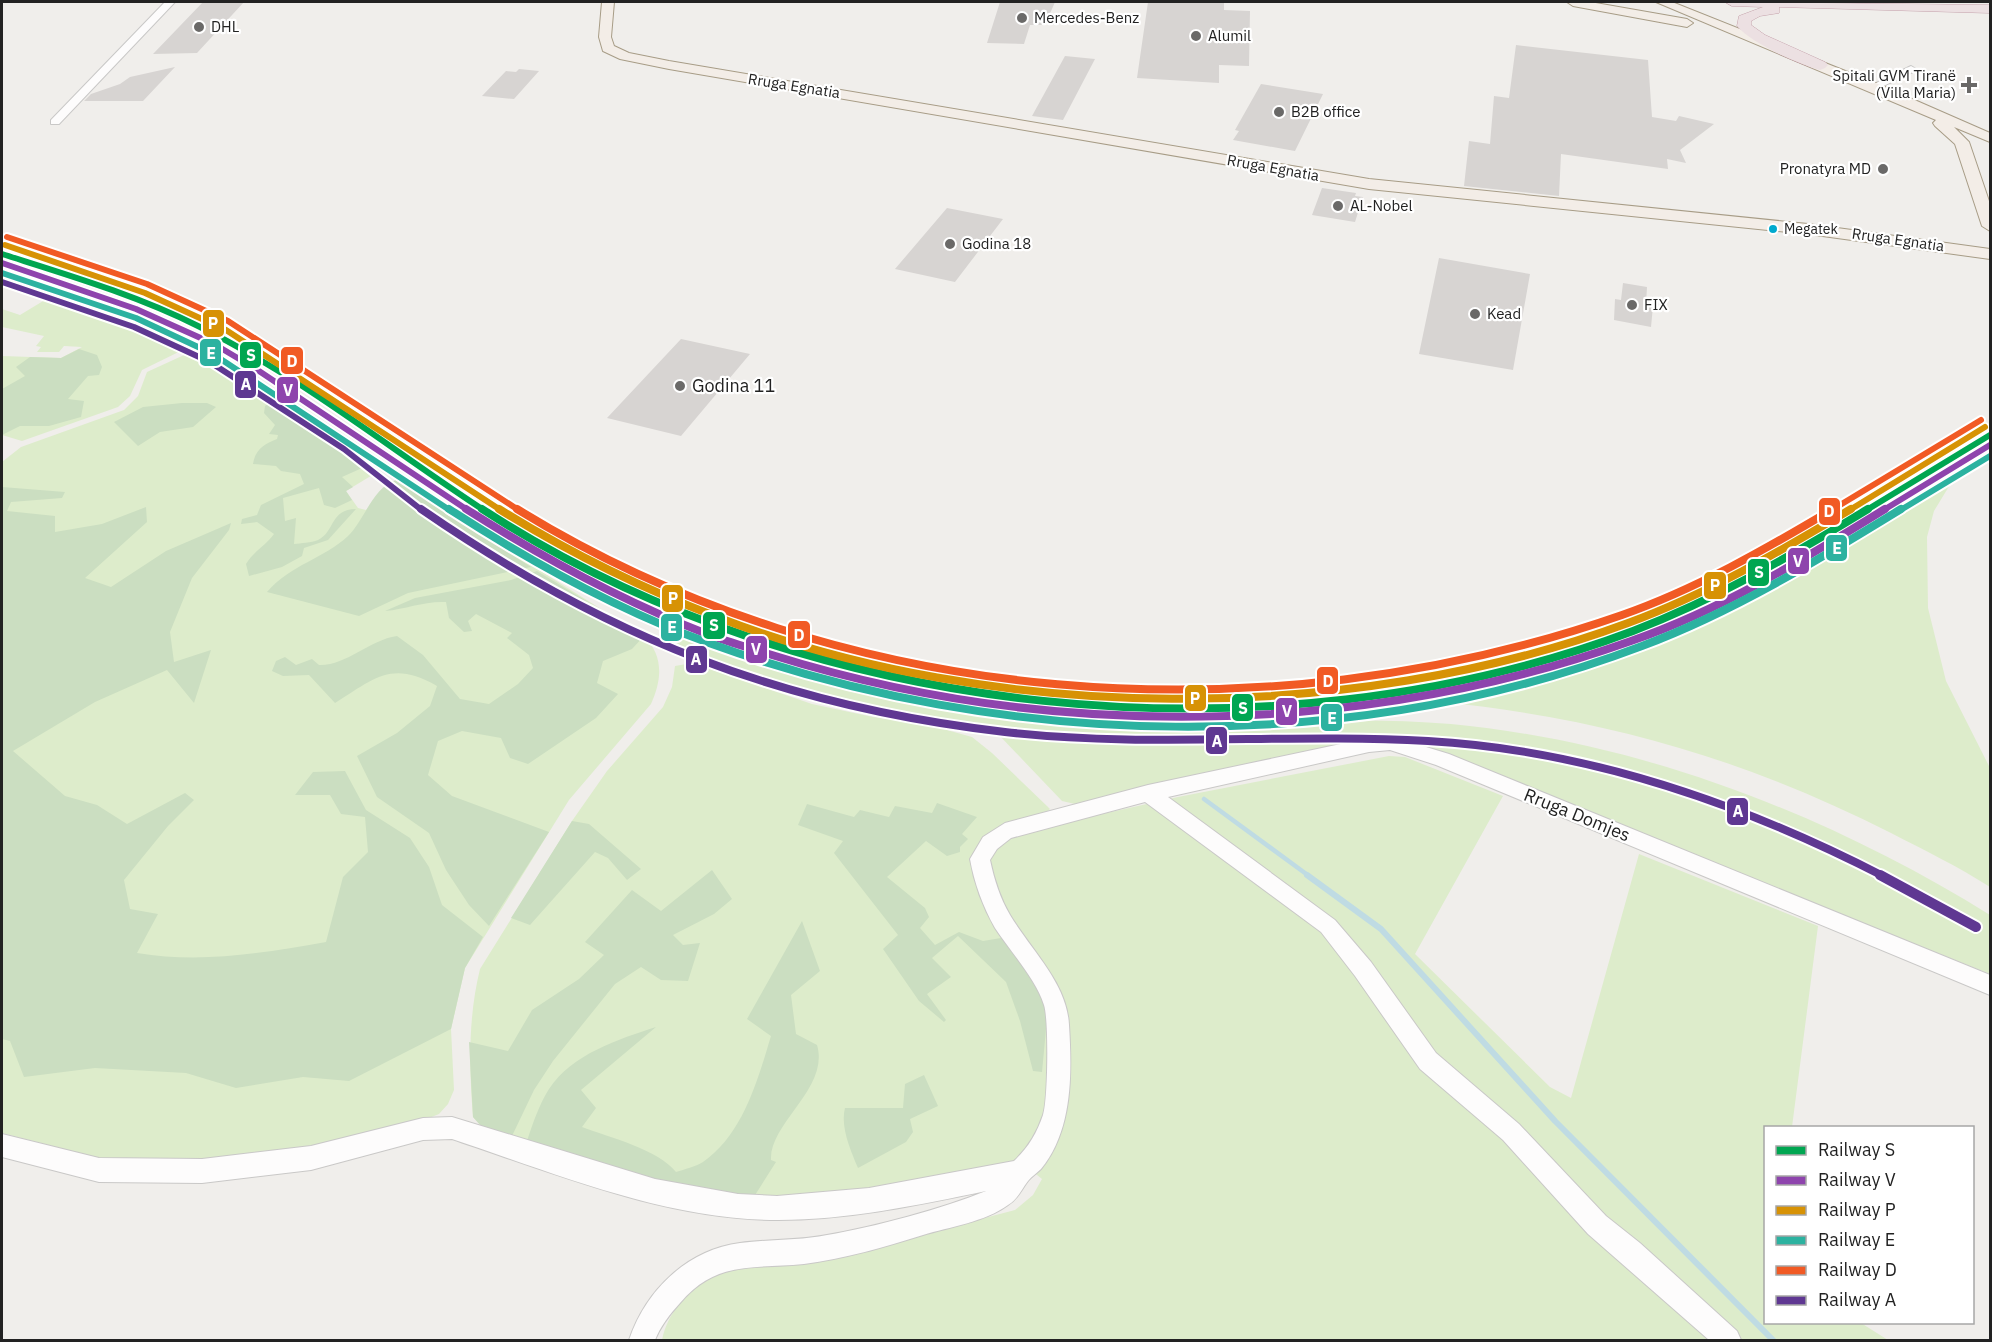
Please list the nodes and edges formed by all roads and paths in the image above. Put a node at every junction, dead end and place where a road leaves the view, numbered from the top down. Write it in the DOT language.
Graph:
graph roads {
  1 [pos="170,2"];
  2 [pos="608,2"];
  3 [pos="1574,2"];
  4 [pos="1662,2"];
  5 [pos="1732,2"];
  6 [pos="1834,4"];
  7 [pos="1990,4"];
  8 [pos="1990,9"];
  9 [pos="1820,65"];
  10 [pos="1911,69"];
  11 [pos="1873,87"];
  12 [pos="55,122"];
  13 [pos="1990,138"];
  14 [pos="1990,181"];
  15 [pos="1990,199"];
  16 [pos="1990,226"];
  17 [pos="1990,240"];
  18 [pos="1961,249"];
  19 [pos="1990,254"];
  20 [pos="1148,793"];
  21 [pos="1990,986"];
  22 [pos="2,1146"];
  23 [pos="1020,1172"];
  24 [pos="642,1341"];
  25 [pos="1728,1341"];
  1 -- 12 [label="street"];
  2 -- 18 [label="main road, Rruga Egnatia"];
  3 -- 9 [label="main road"];
  4 -- 9 [label="main road"];
  5 -- 6 [label="highway"];
  6 -- 7 [label="highway"];
  6 -- 8 [label="highway"];
  6 -- 9 [label="highway"];
  9 -- 11 [label="main road"];
  10 -- 11 [label="street"];
  11 -- 13 [label="main road"];
  11 -- 16 [label="main road"];
  14 -- 15 [label="main road"];
  17 -- 18 [label="main road"];
  18 -- 19 [label="main road, Rruga Egnatia"];
  20 -- 21 [label="street, Rruga Domjes"];
  20 -- 23 [label="street, Rruga Domjes"];
  20 -- 25 [label="street"];
  22 -- 23 [label="street"];
  23 -- 24 [label="street"];
}
